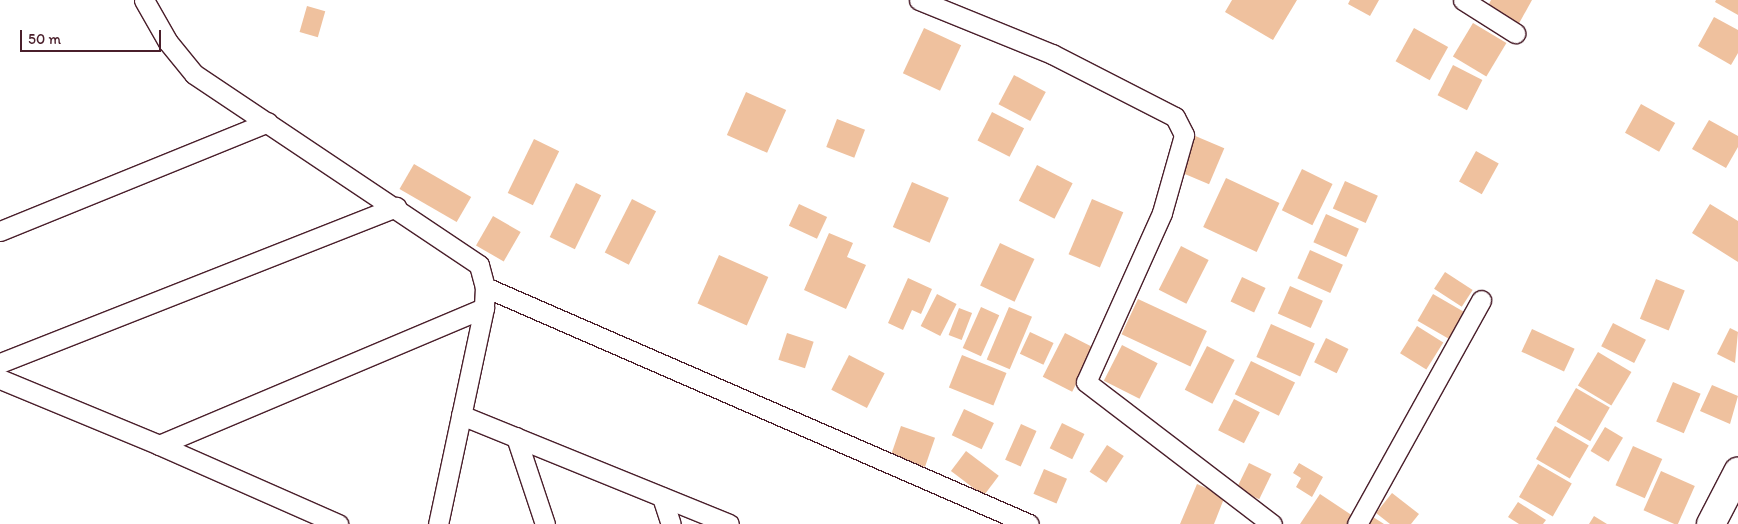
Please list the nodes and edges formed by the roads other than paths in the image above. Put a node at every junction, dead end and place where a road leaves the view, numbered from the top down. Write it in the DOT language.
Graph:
graph roads {
  1 [pos="144,0"];
  2 [pos="918,0"];
  3 [pos="1463,0"];
  4 [pos="1515,33"];
  5 [pos="268,122"];
  6 [pos="396,207"];
  7 [pos="0,231"];
  8 [pos="485,287"];
  9 [pos="1481,300"];
  10 [pos="484,308"];
  11 [pos="0,363"];
  12 [pos="0,379"];
  13 [pos="461,415"];
  14 [pos="516,437"];
  15 [pos="159,445"];
  16 [pos="1738,472"];
  17 [pos="662,496"];
  18 [pos="338,524"];
  19 [pos="438,524"];
  20 [pos="545,524"];
  21 [pos="671,524"];
  22 [pos="730,524"];
  23 [pos="1029,524"];
  24 [pos="1272,524"];
  25 [pos="1357,524"];
  26 [pos="1712,524"];
  1 -- 5 [label="street"];
  2 -- 24 [label="street"];
  3 -- 4 [label="street"];
  5 -- 6 [label="street"];
  5 -- 7 [label="street"];
  6 -- 8 [label="street"];
  6 -- 11 [label="street"];
  8 -- 10 [label="street"];
  8 -- 23 [label="street"];
  9 -- 25 [label="street"];
  10 -- 13 [label="street"];
  10 -- 15 [label="street"];
  12 -- 15 [label="street"];
  13 -- 14 [label="street"];
  13 -- 19 [label="street"];
  14 -- 17 [label="street"];
  14 -- 20 [label="street"];
  15 -- 18 [label="street"];
  16 -- 26 [label="street"];
  17 -- 21 [label="street"];
  17 -- 22 [label="street"];
}
